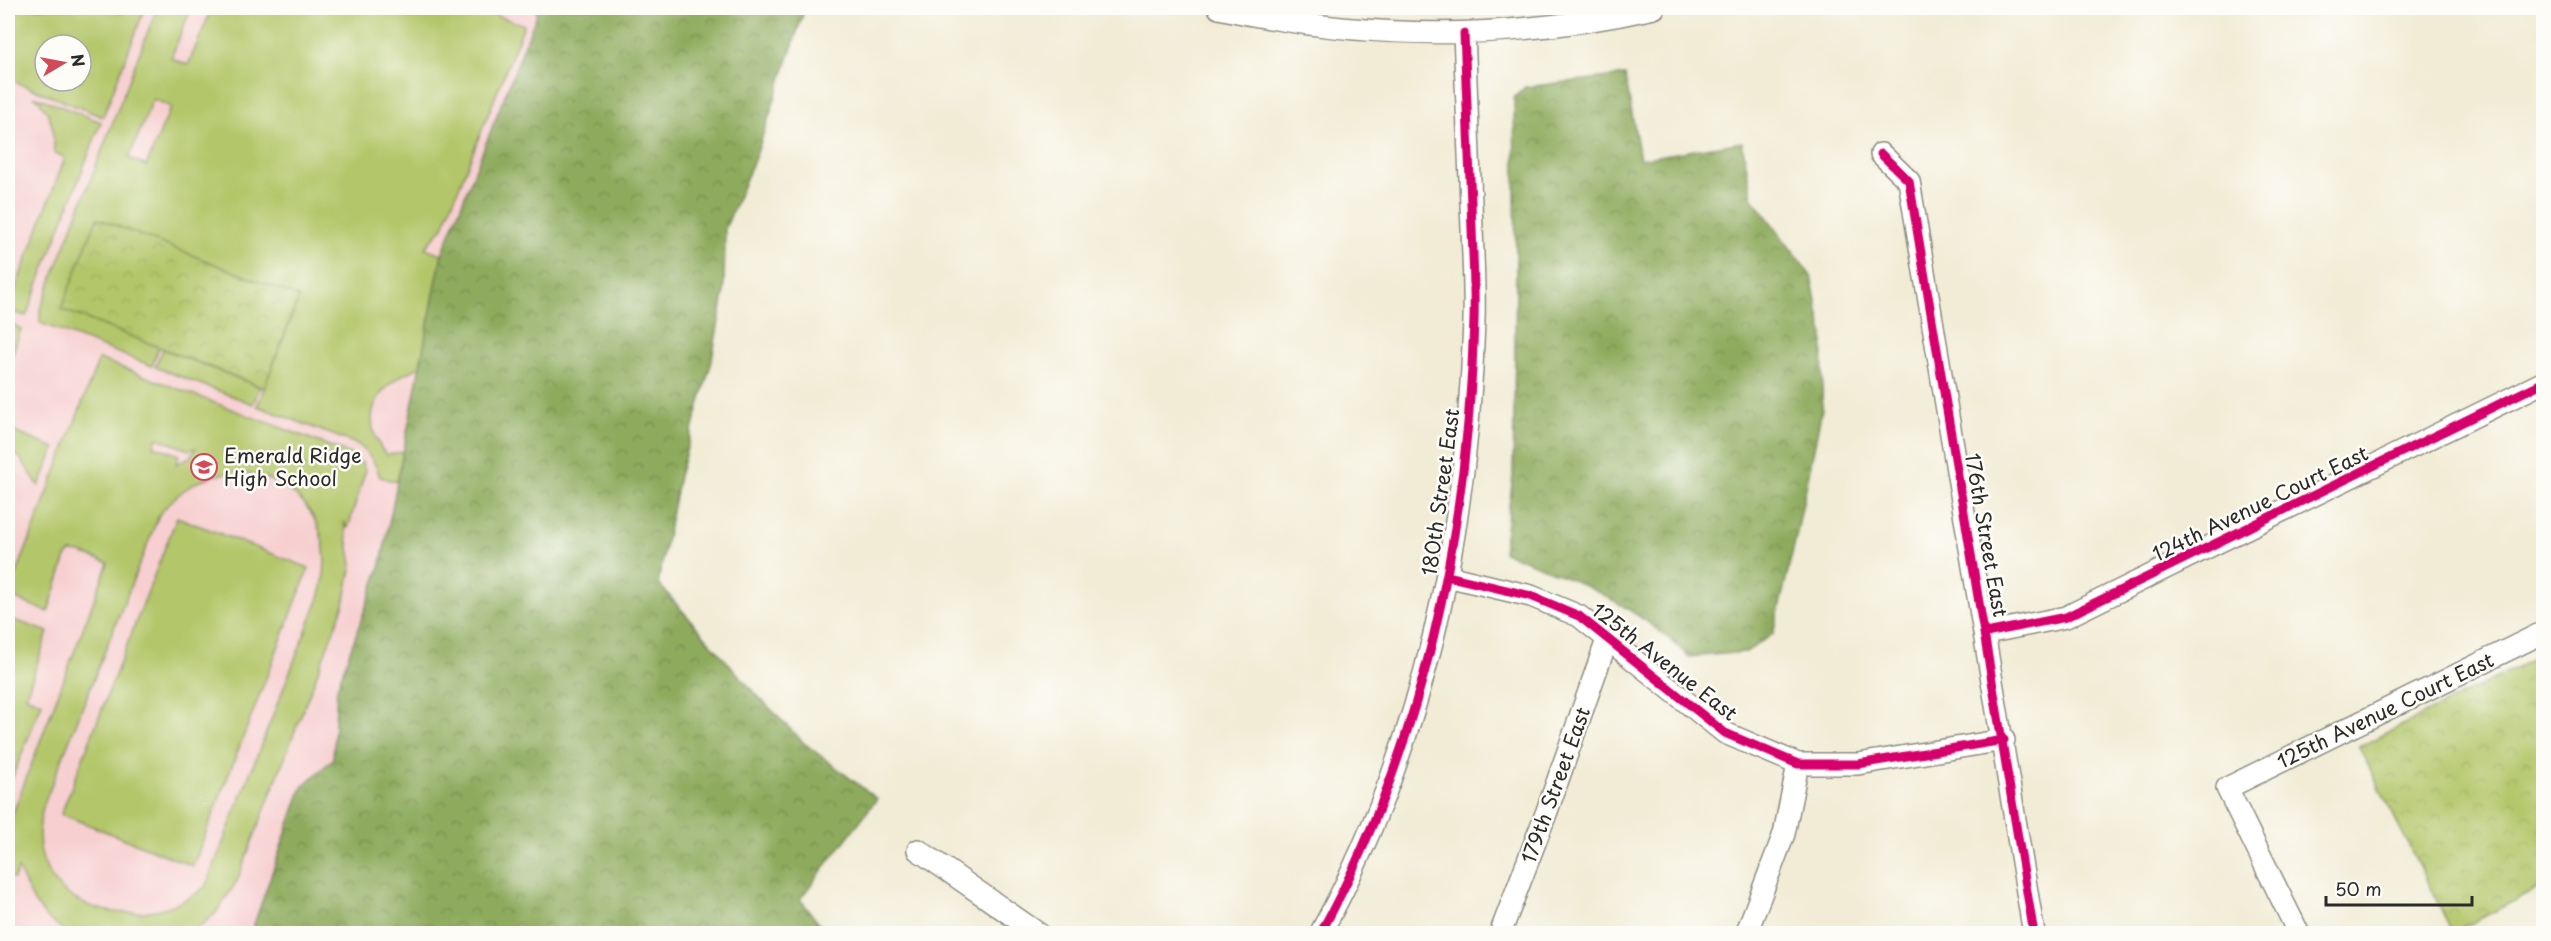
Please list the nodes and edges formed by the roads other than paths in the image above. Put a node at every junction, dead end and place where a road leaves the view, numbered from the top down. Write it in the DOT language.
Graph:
graph roads {
  1 [pos="1219,8"];
  2 [pos="1654,8"];
  3 [pos="1464,33"];
  4 [pos="1881,154"];
  5 [pos="2544,382"];
  6 [pos="1447,576"];
  7 [pos="2544,632"];
  8 [pos="1986,633"];
  9 [pos="1608,637"];
  10 [pos="2004,740"];
  11 [pos="1798,764"];
  12 [pos="918,850"];
  13 [pos="1039,933"];
  14 [pos="1320,933"];
  15 [pos="1500,933"];
  16 [pos="1746,933"];
  17 [pos="2034,933"];
  18 [pos="2299,933"];
  1 -- 3 [label="street"];
  2 -- 3 [label="street"];
  3 -- 6 [label="street, 180th Street East"];
  4 -- 8 [label="street, 176th Street East"];
  5 -- 8 [label="street, 124th Avenue Court East"];
  6 -- 9 [label="street, 125th Avenue East"];
  6 -- 14 [label="street, 180th Street East"];
  7 -- 18 [label="street, 125th Avenue Court East"];
  8 -- 10 [label="street, 176th Street East"];
  9 -- 11 [label="street, 125th Avenue East"];
  9 -- 15 [label="street, 179th Street East"];
  10 -- 11 [label="street, 125th Avenue East"];
  10 -- 17 [label="street, 176th Street East"];
  11 -- 16 [label="street"];
  12 -- 13 [label="street"];
}
